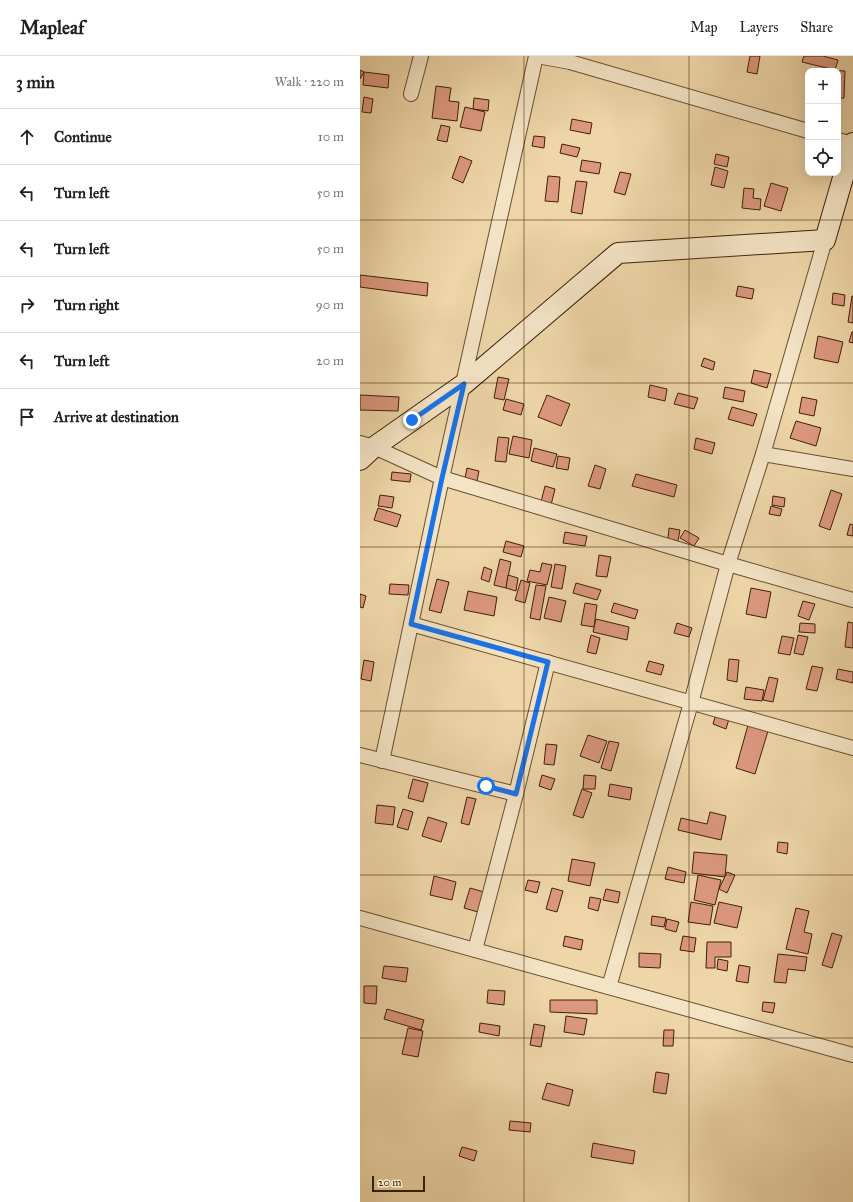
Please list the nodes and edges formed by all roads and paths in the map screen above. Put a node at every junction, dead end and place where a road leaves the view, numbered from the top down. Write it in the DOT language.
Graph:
graph roads {
  1 [pos="421,56"];
  2 [pos="537,56"];
  3 [pos="571,59"];
  4 [pos="411,94"];
  5 [pos="805,130"];
  6 [pos="841,141"];
  7 [pos="853,144"];
  8 [pos="825,240"];
  9 [pos="464,384"];
  10 [pos="365,450"];
  11 [pos="763,454"];
  12 [pos="853,469"];
  13 [pos="442,478"];
  14 [pos="728,564"];
  15 [pos="853,600"];
  16 [pos="411,624"];
  17 [pos="548,662"];
  18 [pos="691,703"];
  19 [pos="853,748"];
  20 [pos="360,756"];
  21 [pos="382,761"];
  22 [pos="516,794"];
  23 [pos="360,918"];
  24 [pos="475,950"];
  25 [pos="609,987"];
  26 [pos="853,1055"];
  1 -- 4 [label="street"];
  2 -- 3 [label="street"];
  2 -- 9 [label="street"];
  3 -- 5 [label="street"];
  6 -- 7 [label="street"];
  7 -- 8 [label="street"];
  8 -- 9 [label="street"];
  8 -- 11 [label="street"];
  9 -- 10 [label="street"];
  9 -- 13 [label="street"];
  10 -- 13 [label="street"];
  11 -- 12 [label="street"];
  11 -- 14 [label="street"];
  13 -- 14 [label="street"];
  13 -- 16 [label="street"];
  14 -- 15 [label="street"];
  14 -- 18 [label="street"];
  16 -- 17 [label="street"];
  16 -- 21 [label="street"];
  17 -- 18 [label="street"];
  17 -- 22 [label="street"];
  18 -- 19 [label="street"];
  18 -- 25 [label="street"];
  20 -- 21 [label="street"];
  21 -- 22 [label="street"];
  22 -- 24 [label="street"];
  23 -- 24 [label="street"];
  24 -- 25 [label="street"];
  25 -- 26 [label="street"];
}
